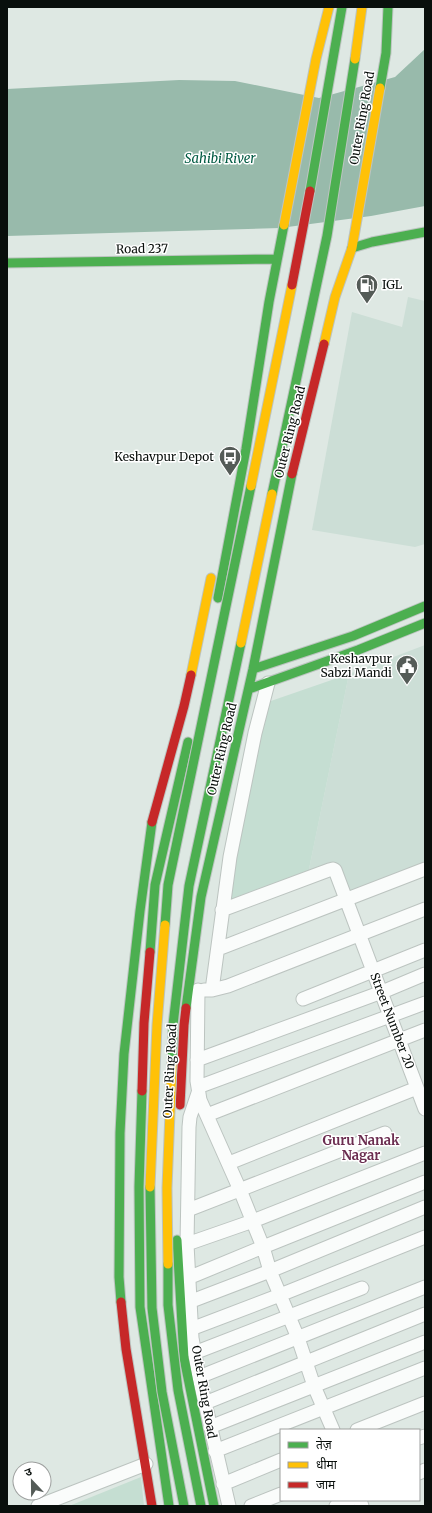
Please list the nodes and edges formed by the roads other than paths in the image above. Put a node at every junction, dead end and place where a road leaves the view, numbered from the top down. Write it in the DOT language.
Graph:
graph roads {
  1 [pos="329,7"];
  2 [pos="342,7"];
  3 [pos="362,7"];
  4 [pos="393,9"];
  5 [pos="425,232"];
  6 [pos="352,248"];
  7 [pos="277,259"];
  8 [pos="7,263"];
  9 [pos="221,559"];
  10 [pos="213,572"];
  11 [pos="272,572"];
  12 [pos="216,605"];
  13 [pos="425,606"];
  14 [pos="425,623"];
  15 [pos="212,627"];
  16 [pos="352,636"];
  17 [pos="358,650"];
  18 [pos="253,669"];
  19 [pos="268,683"];
  20 [pos="249,689"];
  21 [pos="172,811"];
  22 [pos="218,822"];
  23 [pos="425,869"];
  24 [pos="347,900"];
  25 [pos="425,909"];
  26 [pos="222,910"];
  27 [pos="360,934"];
  28 [pos="218,949"];
  29 [pos="425,950"];
  30 [pos="373,970"];
  31 [pos="425,974"];
  32 [pos="193,990"];
  33 [pos="212,990"];
  34 [pos="382,992"];
  35 [pos="303,999"];
  36 [pos="425,1003"];
  37 [pos="390,1015"];
  38 [pos="425,1030"];
  39 [pos="400,1040"];
  40 [pos="197,1060"];
  41 [pos="417,1088"];
  42 [pos="198,1090"];
  43 [pos="425,1109"];
  44 [pos="207,1115"];
  45 [pos="385,1133"];
  46 [pos="425,1153"];
  47 [pos="229,1163"];
  48 [pos="177,1175"];
  49 [pos="425,1182"];
  50 [pos="240,1190"];
  51 [pos="425,1207"];
  52 [pos="188,1210"];
  53 [pos="253,1221"];
  54 [pos="177,1229"];
  55 [pos="425,1237"];
  56 [pos="187,1244"];
  57 [pos="262,1247"];
  58 [pos="270,1271"];
  59 [pos="188,1278"];
  60 [pos="425,1287"];
  61 [pos="362,1288"];
  62 [pos="280,1296"];
  63 [pos="189,1302"];
  64 [pos="425,1314"];
  65 [pos="289,1317"];
  66 [pos="191,1329"];
  67 [pos="298,1338"];
  68 [pos="425,1342"];
  69 [pos="194,1353"];
  70 [pos="306,1361"];
  71 [pos="425,1368"];
  72 [pos="199,1377"];
  73 [pos="314,1386"];
  74 [pos="205,1403"];
  75 [pos="425,1403"];
  76 [pos="323,1408"];
  77 [pos="210,1428"];
  78 [pos="333,1429"];
  79 [pos="360,1429"];
  80 [pos="215,1451"];
  81 [pos="280,1460"];
  82 [pos="146,1464"];
  83 [pos="223,1484"];
  84 [pos="280,1494"];
  85 [pos="348,1501"];
  86 [pos="38,1506"];
  87 [pos="152,1506"];
  88 [pos="169,1506"];
  89 [pos="184,1506"];
  90 [pos="201,1506"];
  91 [pos="214,1506"];
  92 [pos="229,1506"];
  93 [pos="251,1506"];
  94 [pos="336,1506"];
  1 -- 7 [label="street"];
  2 -- 89 [label="street, Outer Ring Road, bridge"];
  3 -- 90 [label="street, Outer Ring Road, bridge"];
  4 -- 6 [label="street, Outer Ring Road"];
  5 -- 6 [label="street"];
  6 -- 11 [label="street, Outer Ring Road"];
  7 -- 8 [label="street, Road 237"];
  7 -- 9 [label="street"];
  9 -- 11 [label="street"];
  9 -- 12 [label="street"];
  10 -- 82 [label="street"];
  11 -- 18 [label="street, Outer Ring Road"];
  13 -- 16 [label="street"];
  14 -- 17 [label="street"];
  15 -- 21 [label="street"];
  16 -- 17 [label="street"];
  16 -- 18 [label="street"];
  17 -- 19 [label="street"];
  18 -- 20 [label="street, Outer Ring Road"];
  19 -- 20 [label="street"];
  19 -- 26 [label="street"];
  20 -- 22 [label="street, Outer Ring Road"];
  21 -- 22 [label="street"];
  21 -- 88 [label="street"];
  22 -- 32 [label="street, Outer Ring Road"];
  23 -- 24 [label="street"];
  24 -- 26 [label="street, Street Number 20"];
  24 -- 27 [label="street, Street Number 20"];
  24 -- 28 [label="street"];
  25 -- 27 [label="street"];
  26 -- 28 [label="street"];
  27 -- 30 [label="street, Street Number 20"];
  27 -- 33 [label="street"];
  28 -- 33 [label="street"];
  29 -- 30 [label="street"];
  30 -- 34 [label="street, Street Number 20"];
  30 -- 35 [label="street"];
  31 -- 34 [label="street"];
  32 -- 33 [label="street"];
  32 -- 40 [label="street"];
  32 -- 48 [label="street, Outer Ring Road"];
  34 -- 37 [label="street, Street Number 20"];
  34 -- 40 [label="street"];
  36 -- 37 [label="street"];
  37 -- 39 [label="street, Street Number 20"];
  37 -- 42 [label="street"];
  38 -- 39 [label="street"];
  39 -- 41 [label="street, Street Number 20"];
  39 -- 44 [label="street"];
  40 -- 42 [label="street"];
  41 -- 43 [label="street, Street Number 20"];
  41 -- 47 [label="street"];
  42 -- 44 [label="street"];
  42 -- 52 [label="street"];
  44 -- 47 [label="street"];
  45 -- 50 [label="street"];
  46 -- 53 [label="street"];
  47 -- 50 [label="street"];
  49 -- 57 [label="street"];
  50 -- 52 [label="street"];
  50 -- 53 [label="street"];
  51 -- 58 [label="street"];
  52 -- 56 [label="street"];
  53 -- 56 [label="street"];
  53 -- 57 [label="street"];
  54 -- 91 [label="street, Outer Ring Road"];
  55 -- 62 [label="street"];
  56 -- 59 [label="street"];
  57 -- 58 [label="street"];
  57 -- 59 [label="street"];
  58 -- 62 [label="street"];
  58 -- 63 [label="street"];
  59 -- 63 [label="street"];
  60 -- 67 [label="street"];
  61 -- 65 [label="street"];
  62 -- 65 [label="street"];
  62 -- 66 [label="street"];
  63 -- 66 [label="street"];
  64 -- 70 [label="street"];
  65 -- 67 [label="street"];
  65 -- 69 [label="street"];
  66 -- 69 [label="street"];
  67 -- 70 [label="street"];
  67 -- 72 [label="street"];
  68 -- 73 [label="street"];
  69 -- 72 [label="street"];
  70 -- 73 [label="street"];
  70 -- 74 [label="street"];
  71 -- 76 [label="street"];
  72 -- 74 [label="street"];
  73 -- 76 [label="street"];
  73 -- 77 [label="street"];
  74 -- 77 [label="street"];
  75 -- 79 [label="street"];
  76 -- 78 [label="street"];
  76 -- 80 [label="street"];
  77 -- 80 [label="street"];
  80 -- 83 [label="street"];
  81 -- 83 [label="street"];
  82 -- 86 [label="street"];
  82 -- 87 [label="street"];
  83 -- 92 [label="street"];
  84 -- 93 [label="street"];
  85 -- 94 [label="street"];
}
